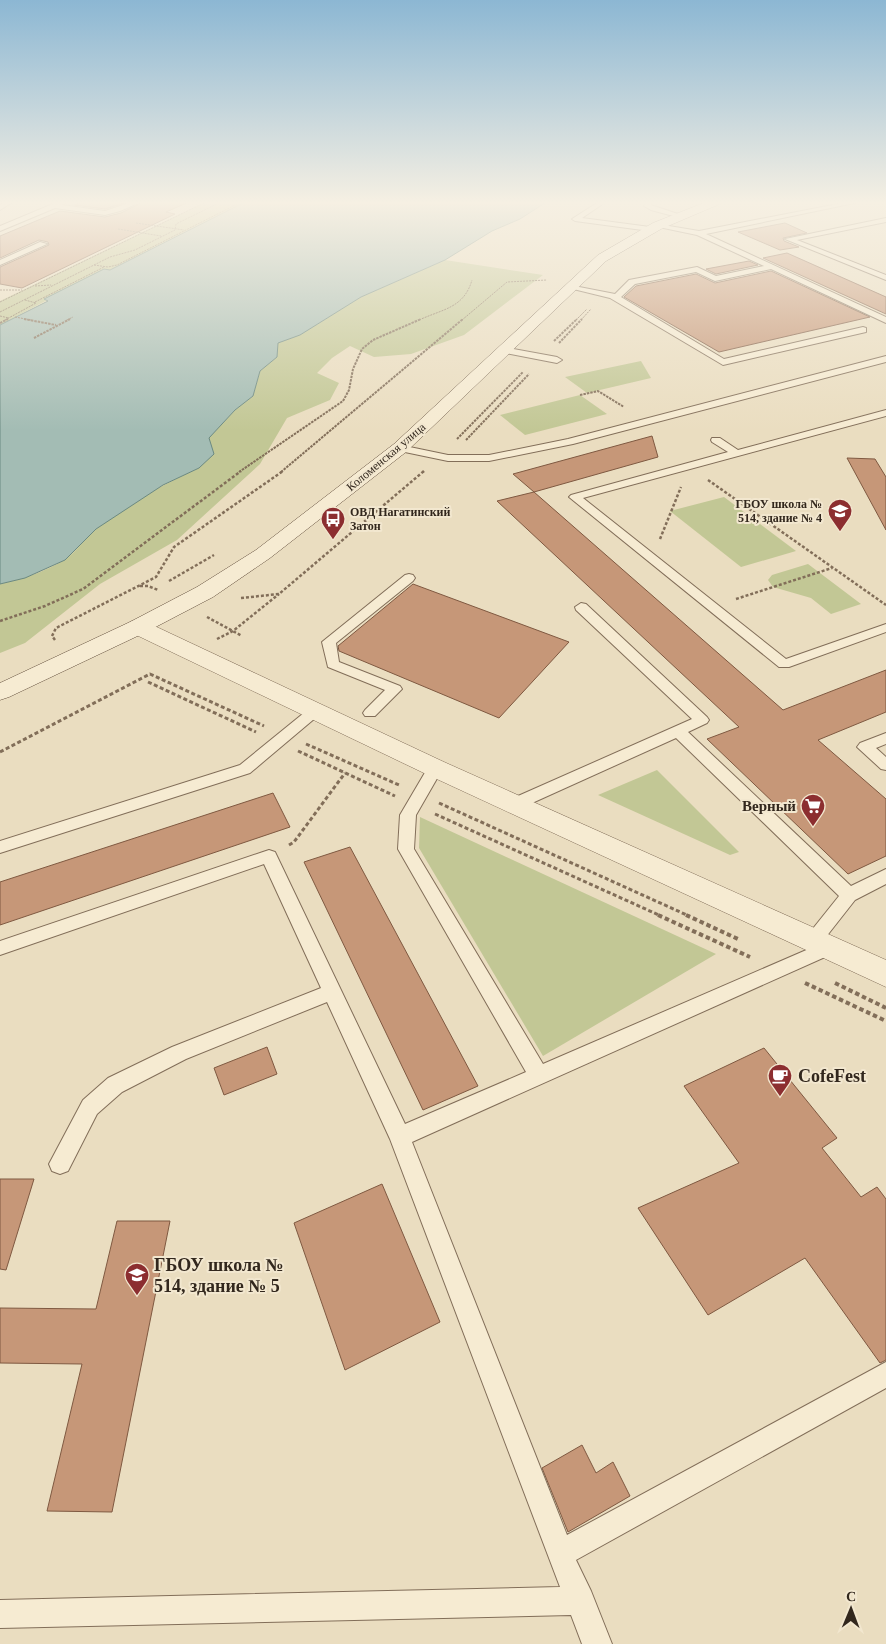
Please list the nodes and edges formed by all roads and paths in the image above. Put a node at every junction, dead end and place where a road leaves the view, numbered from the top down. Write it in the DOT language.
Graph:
graph roads {
  1 [pos="49,278"];
  2 [pos="69,278"];
  3 [pos="83,278"];
  4 [pos="580,278"];
  5 [pos="653,278"];
  6 [pos="795,278"];
  7 [pos="472,280"];
  8 [pos="60,282"];
  9 [pos="71,284"];
  10 [pos="54,285"];
  11 [pos="544,285"];
  12 [pos="32,286"];
  13 [pos="569,287"];
  14 [pos="0,290"];
  15 [pos="24,290"];
  16 [pos="606,294"];
  17 [pos="616,298"];
  18 [pos="24,300"];
  19 [pos="0,302"];
  20 [pos="36,302"];
  21 [pos="0,312"];
  22 [pos="0,316"];
  23 [pos="73,317"];
  24 [pos="10,318"];
  25 [pos="15,318"];
  26 [pos="886,320"];
  27 [pos="0,322"];
  28 [pos="57,326"];
  29 [pos="863,330"];
  30 [pos="34,338"];
  31 [pos="503,350"];
  32 [pos="545,358"];
  33 [pos="886,359"];
  34 [pos="556,360"];
  35 [pos="598,391"];
  36 [pos="580,395"];
  37 [pos="886,413"];
  38 [pos="716,440"];
  39 [pos="400,448"];
  40 [pos="736,453"];
  41 [pos="448,458"];
  42 [pos="689,466"];
  43 [pos="214,555"];
  44 [pos="652,559"];
  45 [pos="833,568"];
  46 [pos="408,578"];
  47 [pos="138,586"];
  48 [pos="279,594"];
  49 [pos="886,605"];
  50 [pos="713,607"];
  51 [pos="581,608"];
  52 [pos="0,621"];
  53 [pos="138,627"];
  54 [pos="886,628"];
  55 [pos="57,641"];
  56 [pos="212,642"];
  57 [pos="148,682"];
  58 [pos="0,692"];
  59 [pos="315,711"];
  60 [pos="370,713"];
  61 [pos="678,731"];
  62 [pos="886,738"];
  63 [pos="282,739"];
  64 [pos="0,752"];
  65 [pos="886,765"];
  66 [pos="435,768"];
  67 [pos="345,773"];
  68 [pos="417,800"];
  69 [pos="515,804"];
  70 [pos="0,847"];
  71 [pos="269,856"];
  72 [pos="886,876"];
  73 [pos="850,895"];
  74 [pos="744,941"];
  75 [pos="820,944"];
  76 [pos="0,948"];
  77 [pos="785,966"];
  78 [pos="886,974"];
  79 [pos="331,992"];
  80 [pos="886,1008"];
  81 [pos="886,1021"];
  82 [pos="540,1075"];
  83 [pos="400,1138"];
  84 [pos="60,1164"];
  85 [pos="886,1374"];
  86 [pos="560,1554"];
  87 [pos="581,1602"];
  88 [pos="0,1614"];
  89 [pos="597,1644"];
  1 -- 12 [label="path"];
  2 -- 8 [label="path"];
  3 -- 9 [label="path"];
  4 -- 13 [label="street, Коломенская улица"];
  5 -- 17 [label="lane"];
  6 -- 26 [label="lane"];
  7 -- 52 [label="path"];
  8 -- 9 [label="path"];
  8 -- 10 [label="path"];
  9 -- 20 [label="path"];
  10 -- 12 [label="path"];
  10 -- 18 [label="path"];
  11 -- 47 [label="path"];
  12 -- 15 [label="path"];
  13 -- 16 [label="lane"];
  13 -- 31 [label="street, Коломенская улица"];
  14 -- 15 [label="path"];
  15 -- 19 [label="path"];
  16 -- 17 [label="lane"];
  16 -- 32 [label="path"];
  17 -- 29 [label="lane"];
  18 -- 20 [label="path"];
  18 -- 21 [label="path"];
  20 -- 24 [label="path"];
  22 -- 24 [label="path"];
  23 -- 28 [label="path"];
  24 -- 27 [label="path"];
  25 -- 28 [label="path"];
  28 -- 30 [label="path"];
  31 -- 32 [label="lane"];
  31 -- 39 [label="street, Коломенская улица"];
  32 -- 34 [label="lane"];
  32 -- 41 [label="path"];
  33 -- 41 [label="lane"];
  35 -- 36 [label="path"];
  37 -- 40 [label="lane"];
  38 -- 40 [label="lane"];
  39 -- 41 [label="lane"];
  39 -- 53 [label="street, Коломенская улица"];
  40 -- 42 [label="lane"];
  42 -- 44 [label="path"];
  42 -- 44 [label="lane"];
  42 -- 45 [label="path"];
  43 -- 47 [label="path"];
  44 -- 50 [label="lane"];
  45 -- 49 [label="path"];
  45 -- 50 [label="path"];
  46 -- 60 [label="lane"];
  47 -- 55 [label="path"];
  48 -- 56 [label="path"];
  50 -- 54 [label="lane"];
  51 -- 61 [label="lane"];
  53 -- 58 [label="street, Коломенская улица"];
  53 -- 59 [label="street"];
  57 -- 63 [label="path"];
  59 -- 63 [label="lane"];
  59 -- 66 [label="street"];
  61 -- 69 [label="lane"];
  61 -- 73 [label="lane"];
  62 -- 65 [label="lane"];
  63 -- 64 [label="path"];
  63 -- 67 [label="path"];
  63 -- 68 [label="path"];
  63 -- 70 [label="lane"];
  66 -- 68 [label="lane"];
  66 -- 69 [label="street"];
  67 -- 68 [label="path"];
  67 -- 71 [label="path"];
  68 -- 74 [label="path"];
  68 -- 77 [label="path"];
  68 -- 82 [label="lane"];
  69 -- 75 [label="street"];
  71 -- 76 [label="lane"];
  71 -- 79 [label="lane"];
  72 -- 73 [label="lane"];
  73 -- 75 [label="lane"];
  75 -- 77 [label="lane"];
  75 -- 78 [label="street"];
  77 -- 80 [label="path"];
  77 -- 81 [label="path"];
  77 -- 82 [label="lane"];
  79 -- 83 [label="lane"];
  79 -- 84 [label="lane"];
  82 -- 83 [label="lane"];
  83 -- 86 [label="lane"];
  85 -- 86 [label="lane"];
  86 -- 87 [label="lane"];
  87 -- 88 [label="lane"];
  87 -- 89 [label="lane"];
}
